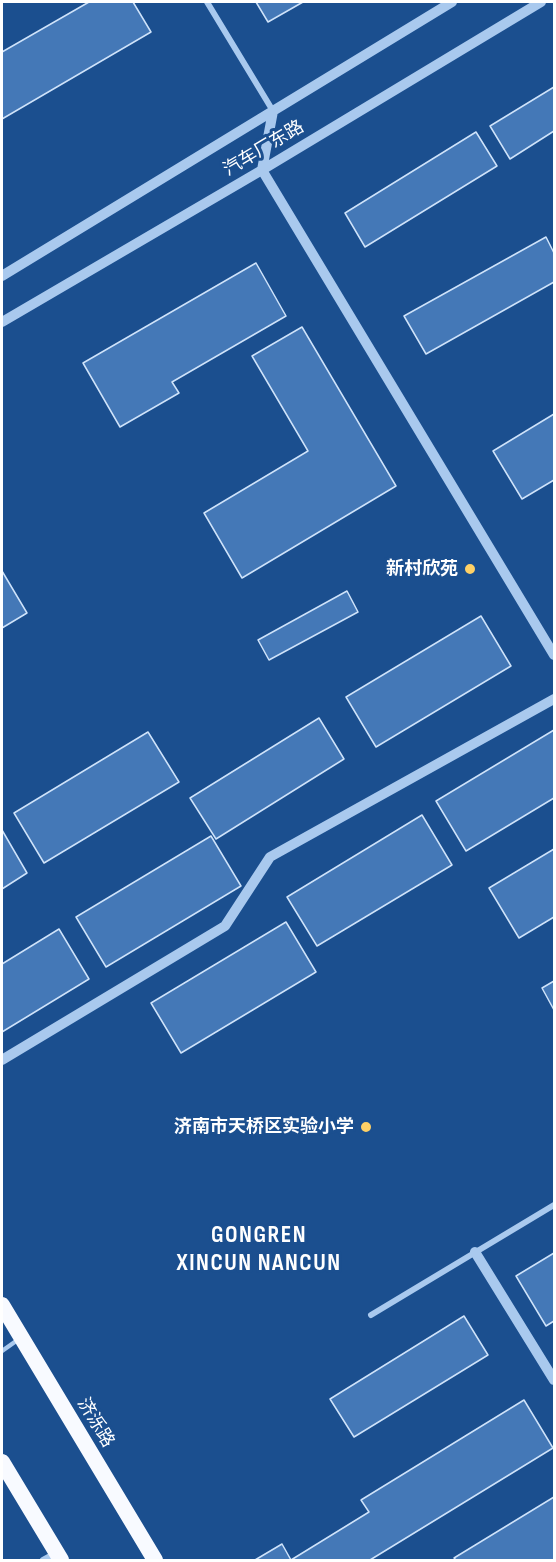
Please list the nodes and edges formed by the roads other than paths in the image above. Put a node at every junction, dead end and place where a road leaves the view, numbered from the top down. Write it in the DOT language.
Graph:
graph roads {
  1 [pos="207,2"];
  2 [pos="452,2"];
  3 [pos="541,2"];
  4 [pos="273,111"];
  5 [pos="262,170"];
  6 [pos="2,276"];
  7 [pos="2,322"];
  8 [pos="555,656"];
  9 [pos="555,699"];
  10 [pos="2,1060"];
  11 [pos="555,1205"];
  12 [pos="475,1252"];
  13 [pos="2,1305"];
  14 [pos="371,1315"];
  15 [pos="21,1338"];
  16 [pos="2,1351"];
  17 [pos="555,1380"];
  18 [pos="2,1462"];
  19 [pos="54,1558"];
  20 [pos="155,1560"];
  1 -- 4 [label="street"];
  2 -- 4 [label="street, 汽车厂东路"];
  3 -- 5 [label="street, 汽车厂东路"];
  4 -- 5 [label="street"];
  4 -- 6 [label="street, 汽车厂东路"];
  5 -- 7 [label="street, 汽车厂东路"];
  5 -- 8 [label="street"];
  9 -- 10 [label="street"];
  11 -- 12 [label="street"];
  12 -- 14 [label="street"];
  12 -- 17 [label="street"];
  13 -- 15 [label="highway, 济泺路"];
  15 -- 16 [label="lane"];
  15 -- 20 [label="highway, 济泺路"];
  18 -- 19 [label="highway"];
}
